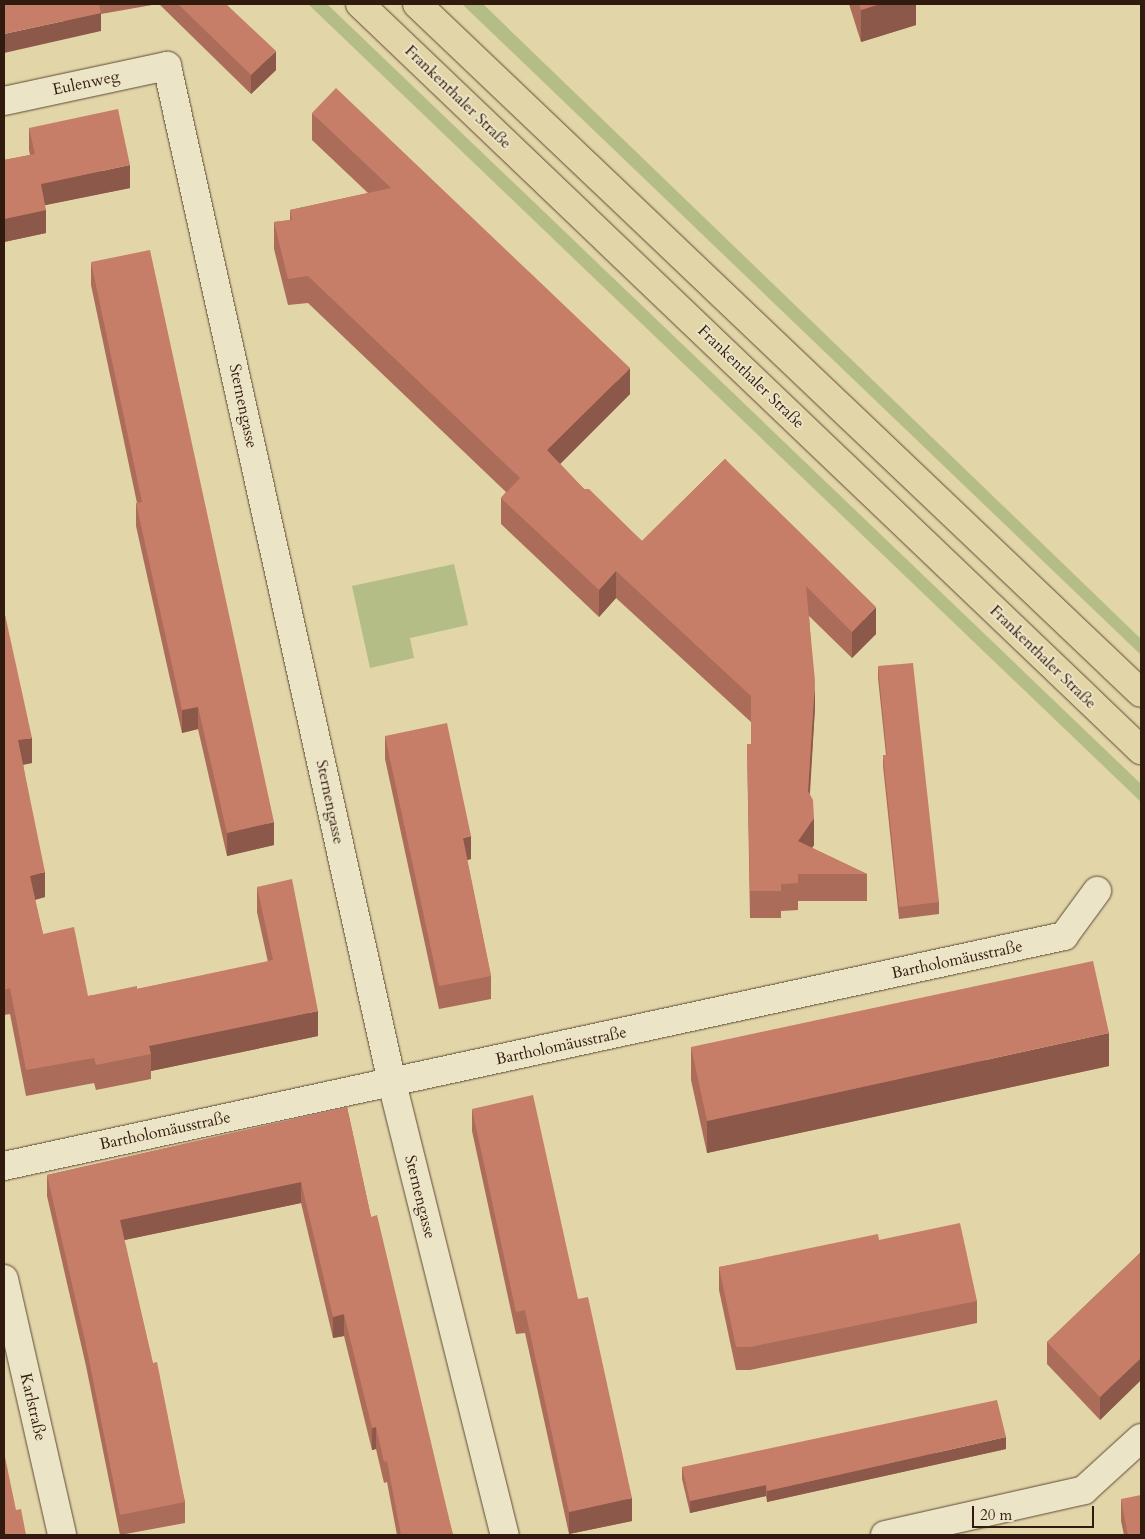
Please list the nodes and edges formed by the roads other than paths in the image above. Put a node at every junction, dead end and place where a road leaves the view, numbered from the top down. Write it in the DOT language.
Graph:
graph roads {
  1 [pos="360,4"];
  2 [pos="417,4"];
  3 [pos="167,66"];
  4 [pos="4,101"];
  5 [pos="1141,693"];
  6 [pos="1141,750"];
  7 [pos="1097,891"];
  8 [pos="392,1083"];
  9 [pos="4,1166"];
  10 [pos="4,1279"];
  11 [pos="1141,1438"];
  12 [pos="62,1535"];
  13 [pos="505,1535"];
  14 [pos="888,1535"];
  1 -- 6 [label="main road, Frankenthaler Straße"];
  2 -- 5 [label="main road"];
  3 -- 4 [label="street, Eulenweg"];
  3 -- 8 [label="street, Sternengasse"];
  7 -- 8 [label="street, Bartholomäusstraße"];
  8 -- 9 [label="street, Bartholomäusstraße"];
  8 -- 13 [label="street, Sternengasse"];
  10 -- 12 [label="street, Karlstraße"];
  11 -- 14 [label="street"];
}
